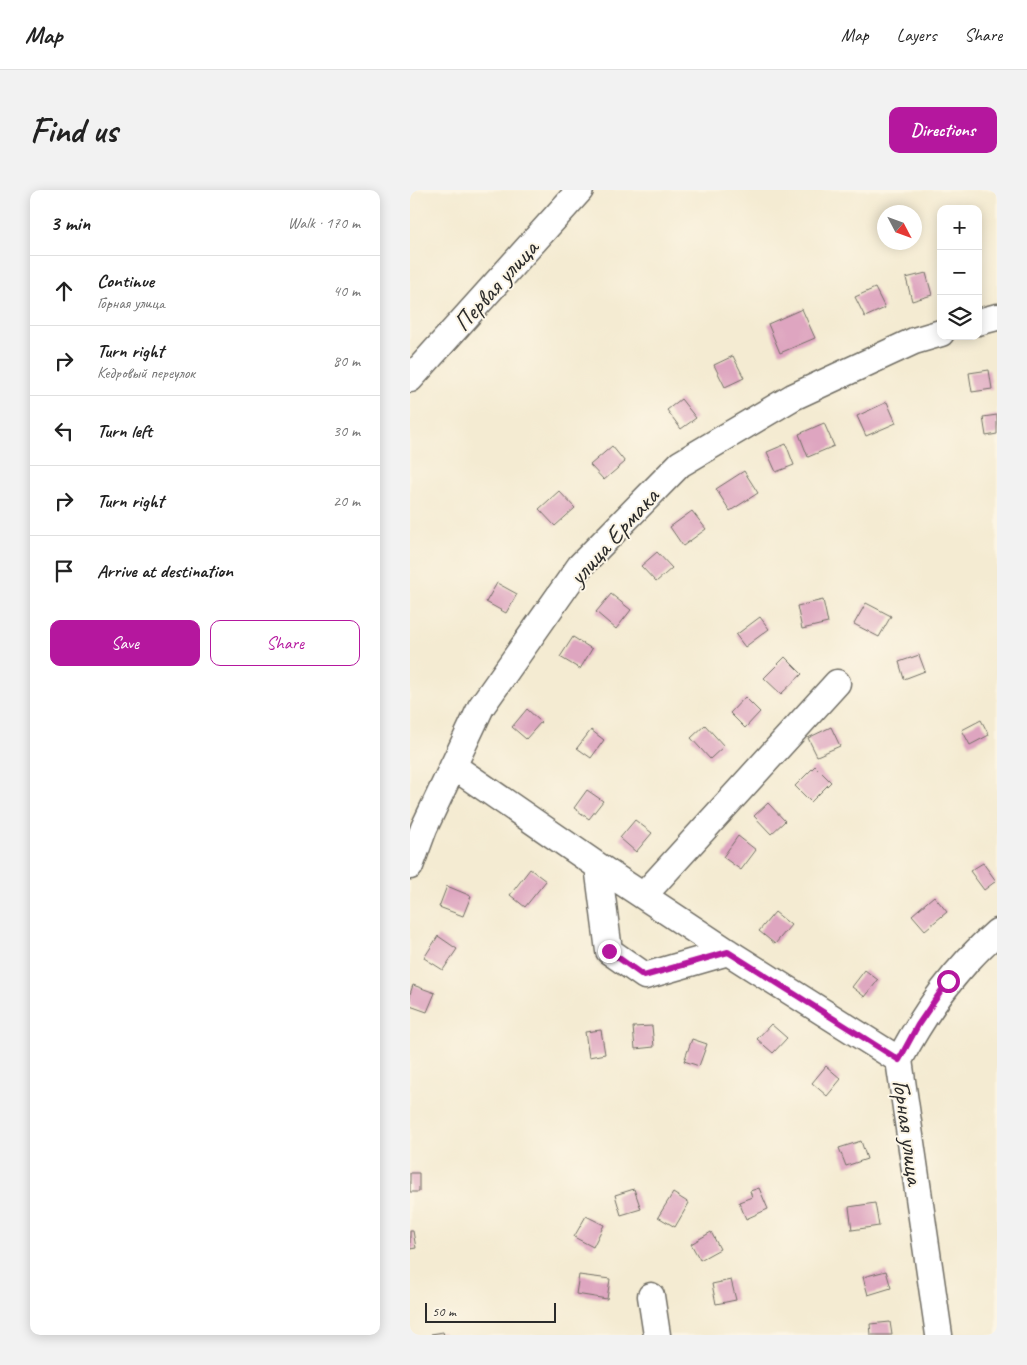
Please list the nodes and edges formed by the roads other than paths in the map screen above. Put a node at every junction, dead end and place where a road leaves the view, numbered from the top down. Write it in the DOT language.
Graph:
graph roads {
  1 [pos="580,190"];
  2 [pos="997,317"];
  3 [pos="982,321"];
  4 [pos="937,334"];
  5 [pos="410,379"];
  6 [pos="837,683"];
  7 [pos="453,766"];
  8 [pos="410,866"];
  9 [pos="598,866"];
  10 [pos="644,895"];
  11 [pos="997,932"];
  12 [pos="728,952"];
  13 [pos="899,1060"];
  14 [pos="651,1296"];
  15 [pos="657,1335"];
  16 [pos="938,1335"];
  1 -- 5 [label="street, Первая улица"];
  2 -- 3 [label="street"];
  4 -- 7 [label="street, улица Ермака"];
  6 -- 10 [label="street"];
  7 -- 8 [label="street, улица Ермака"];
  7 -- 9 [label="street"];
  9 -- 10 [label="street"];
  9 -- 12 [label="street"];
  10 -- 12 [label="street"];
  11 -- 13 [label="street, Горная улица"];
  12 -- 13 [label="street"];
  13 -- 16 [label="street, Горная улица"];
  14 -- 15 [label="street"];
}
